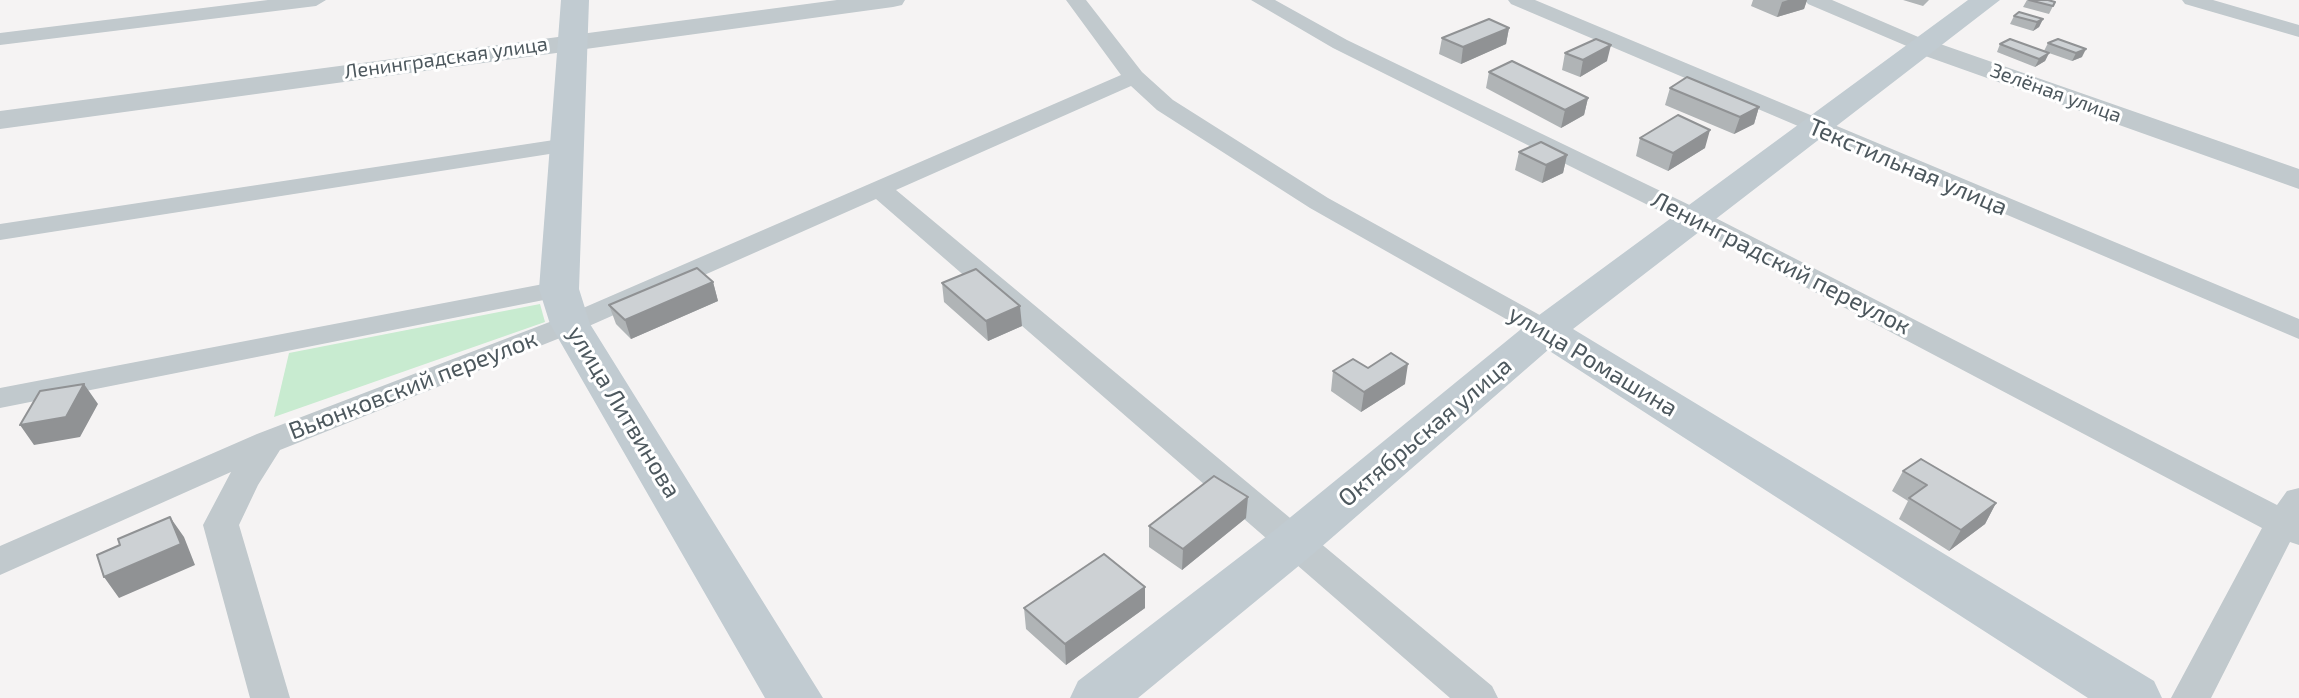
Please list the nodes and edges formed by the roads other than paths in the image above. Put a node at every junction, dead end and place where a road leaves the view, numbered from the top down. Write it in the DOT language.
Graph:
graph roads {
  1 [pos="316,0"];
  2 [pos="893,0"];
  3 [pos="1076,0"];
  4 [pos="1261,0"];
  5 [pos="1518,0"];
  6 [pos="1815,0"];
  7 [pos="1986,0"];
  8 [pos="2192,0"];
  9 [pos="575,20"];
  10 [pos="2299,31"];
  11 [pos="0,39"];
  12 [pos="1923,46"];
  13 [pos="1134,77"];
  14 [pos="0,120"];
  15 [pos="1815,128"];
  16 [pos="567,145"];
  17 [pos="2299,180"];
  18 [pos="879,189"];
  19 [pos="1693,217"];
  20 [pos="0,232"];
  21 [pos="564,306"];
  22 [pos="1546,330"];
  23 [pos="2299,330"];
  24 [pos="0,398"];
  25 [pos="269,442"];
  26 [pos="2293,519"];
  27 [pos="1294,542"];
  28 [pos="0,561"];
  29 [pos="270,698"];
  30 [pos="795,698"];
  31 [pos="1098,698"];
  32 [pos="1478,698"];
  33 [pos="2134,698"];
  34 [pos="2191,698"];
  1 -- 11 [label="street"];
  2 -- 9 [label="street, Ленинградская улица"];
  3 -- 13 [label="street, улица Ромашина"];
  4 -- 19 [label="street, Ленинградский переулок"];
  5 -- 15 [label="street, Текстильная улица"];
  6 -- 12 [label="street, Зелёная улица"];
  7 -- 12 [label="main road, Октябрьская улица"];
  8 -- 10 [label="street"];
  9 -- 14 [label="street, Ленинградская улица"];
  9 -- 16 [label="main road"];
  12 -- 15 [label="main road, Октябрьская улица"];
  12 -- 17 [label="street, Зелёная улица"];
  13 -- 18 [label="street, Вьюнковский переулок"];
  13 -- 22 [label="street, улица Ромашина"];
  15 -- 19 [label="main road, Октябрьская улица"];
  15 -- 23 [label="street, Текстильная улица"];
  16 -- 20 [label="street"];
  16 -- 21 [label="main road"];
  18 -- 21 [label="street, Вьюнковский переулок"];
  18 -- 27 [label="street"];
  19 -- 22 [label="main road, Октябрьская улица"];
  19 -- 26 [label="street, Ленинградский переулок"];
  21 -- 24 [label="street"];
  21 -- 25 [label="street, Вьюнковский переулок"];
  21 -- 30 [label="main road, улица Литвинова"];
  22 -- 27 [label="main road, Октябрьская улица"];
  22 -- 33 [label="main road, улица Ромашина"];
  25 -- 28 [label="street, Вьюнковский переулок"];
  25 -- 29 [label="street"];
  26 -- 34 [label="street"];
  27 -- 31 [label="main road, Октябрьская улица"];
  27 -- 32 [label="street"];
}
